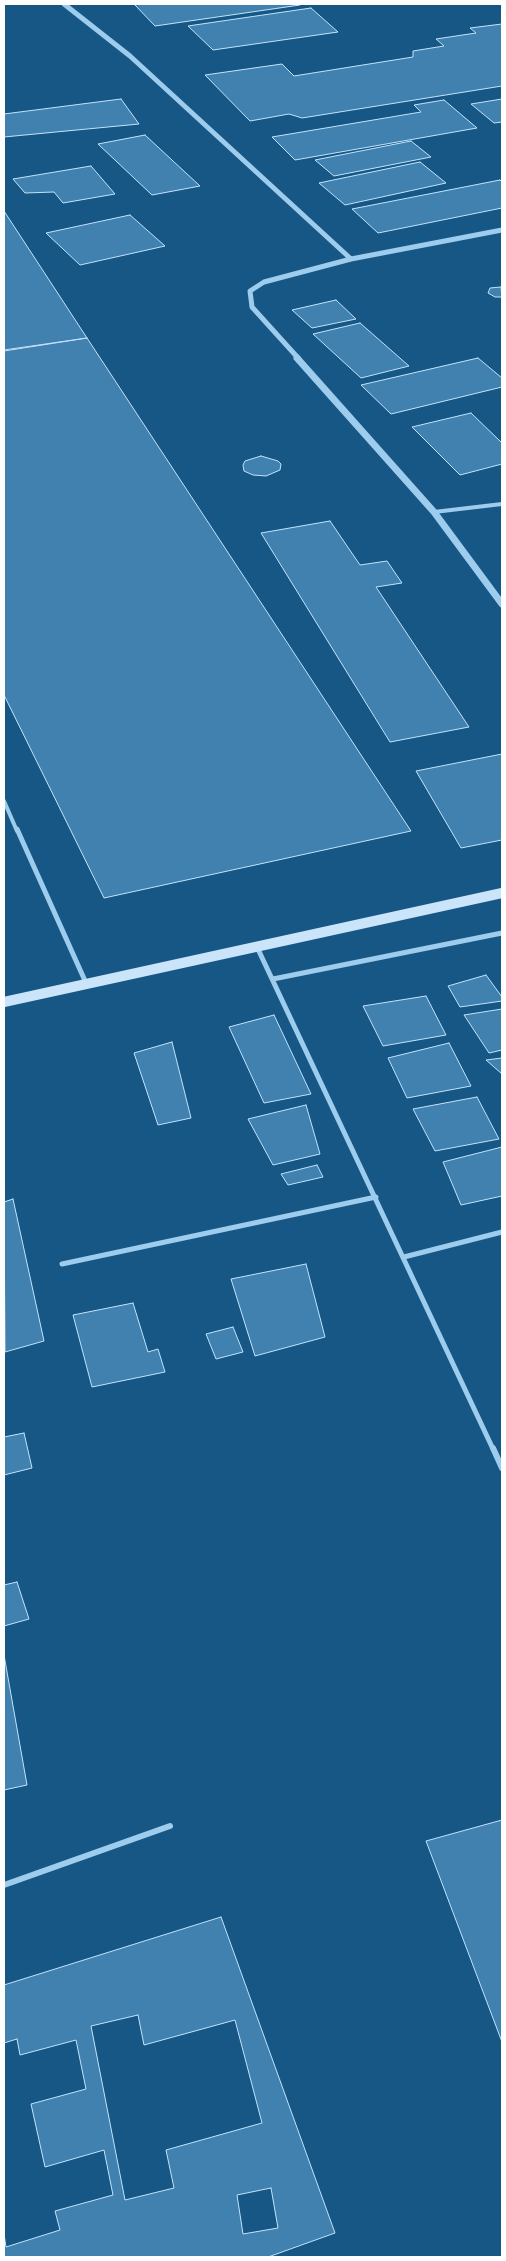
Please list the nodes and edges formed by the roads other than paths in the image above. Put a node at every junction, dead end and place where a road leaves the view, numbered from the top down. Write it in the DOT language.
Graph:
graph roads {
  1 [pos="64,4"];
  2 [pos="502,230"];
  3 [pos="351,259"];
  4 [pos="502,504"];
  5 [pos="434,512"];
  6 [pos="502,604"];
  7 [pos="4,801"];
  8 [pos="502,893"];
  9 [pos="502,933"];
  10 [pos="257,947"];
  11 [pos="273,978"];
  12 [pos="86,983"];
  13 [pos="4,1002"];
  14 [pos="376,1197"];
  15 [pos="502,1232"];
  16 [pos="404,1257"];
  17 [pos="62,1264"];
  18 [pos="502,1468"];
  19 [pos="170,1826"];
  20 [pos="4,1885"];
  1 -- 3 [label="street"];
  2 -- 3 [label="street"];
  3 -- 5 [label="street"];
  4 -- 5 [label="street"];
  5 -- 6 [label="street"];
  7 -- 12 [label="street"];
  8 -- 10 [label="main road"];
  9 -- 11 [label="street"];
  10 -- 11 [label="street"];
  10 -- 12 [label="main road"];
  11 -- 14 [label="street"];
  12 -- 13 [label="main road"];
  14 -- 16 [label="street"];
  14 -- 17 [label="street"];
  15 -- 16 [label="street"];
  16 -- 18 [label="street"];
  19 -- 20 [label="street"];
}
